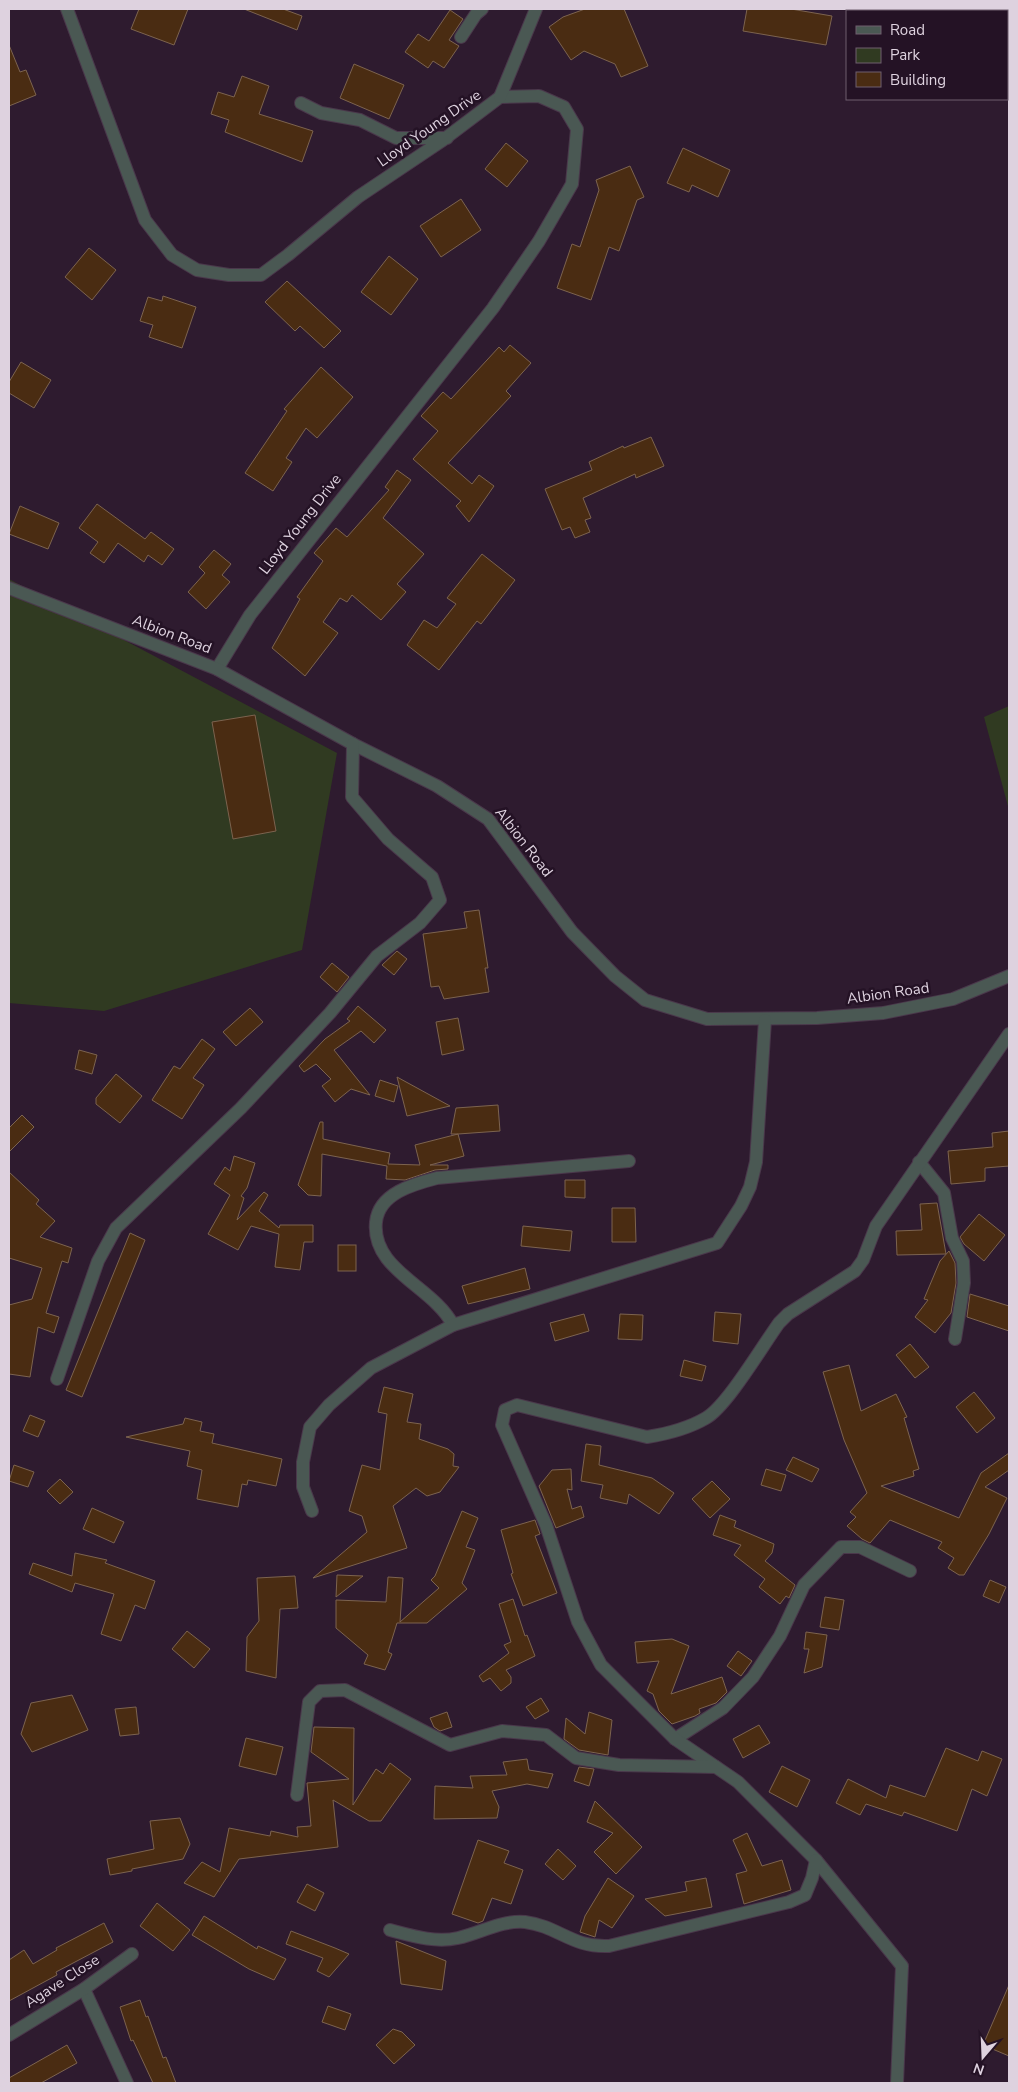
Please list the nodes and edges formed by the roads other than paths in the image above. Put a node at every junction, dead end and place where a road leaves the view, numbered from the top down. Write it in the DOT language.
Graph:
graph roads {
  1 [pos="67,9"];
  2 [pos="482,9"];
  3 [pos="536,9"];
  4 [pos="461,37"];
  5 [pos="500,97"];
  6 [pos="301,103"];
  7 [pos="447,138"];
  8 [pos="9,588"];
  9 [pos="217,669"];
  10 [pos="353,744"];
  11 [pos="1009,976"];
  12 [pos="765,1020"];
  13 [pos="1009,1034"];
  14 [pos="629,1161"];
  15 [pos="920,1162"];
  16 [pos="452,1325"];
  17 [pos="955,1338"];
  18 [pos="57,1379"];
  19 [pos="312,1511"];
  20 [pos="910,1571"];
  21 [pos="675,1739"];
  22 [pos="716,1767"];
  23 [pos="297,1795"];
  24 [pos="816,1860"];
  25 [pos="390,1930"];
  26 [pos="132,1954"];
  27 [pos="84,1989"];
  28 [pos="9,2035"];
  29 [pos="127,2083"];
  30 [pos="897,2083"];
  1 -- 7 [label="street, Lloyd Young Drive"];
  2 -- 4 [label="street"];
  3 -- 5 [label="street"];
  5 -- 7 [label="street, Lloyd Young Drive"];
  5 -- 9 [label="street, Lloyd Young Drive"];
  6 -- 7 [label="street"];
  8 -- 9 [label="street, Albion Road"];
  9 -- 10 [label="street, Albion Road"];
  10 -- 12 [label="street, Albion Road"];
  10 -- 18 [label="street"];
  11 -- 12 [label="street, Albion Road"];
  12 -- 16 [label="street"];
  13 -- 15 [label="street"];
  14 -- 16 [label="street"];
  15 -- 17 [label="street"];
  15 -- 21 [label="street"];
  16 -- 19 [label="street"];
  20 -- 21 [label="street"];
  21 -- 22 [label="street"];
  22 -- 23 [label="street"];
  22 -- 24 [label="street"];
  24 -- 25 [label="street"];
  24 -- 30 [label="street"];
  26 -- 27 [label="street, Agave Close"];
  27 -- 28 [label="street, Agave Close"];
  27 -- 29 [label="street"];
}
